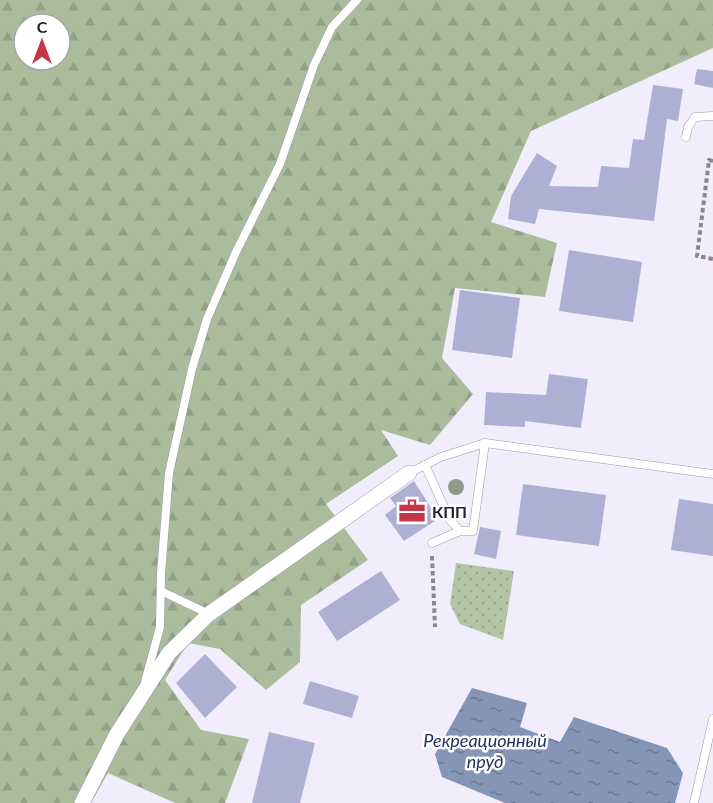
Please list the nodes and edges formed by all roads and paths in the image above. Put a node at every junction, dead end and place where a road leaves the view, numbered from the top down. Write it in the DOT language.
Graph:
graph roads {
  1 [pos="357,0"];
  2 [pos="713,116"];
  3 [pos="686,137"];
  4 [pos="713,161"];
  5 [pos="713,259"];
  6 [pos="485,443"];
  7 [pos="425,465"];
  8 [pos="409,473"];
  9 [pos="713,474"];
  10 [pos="460,531"];
  11 [pos="432,543"];
  12 [pos="160,591"];
  13 [pos="210,614"];
  14 [pos="435,627"];
  15 [pos="140,700"];
  16 [pos="713,719"];
  17 [pos="82,803"];
  18 [pos="694,803"];
  1 -- 12 [label="lane"];
  2 -- 3 [label="lane"];
  4 -- 5 [label="path"];
  6 -- 7 [label="lane"];
  6 -- 9 [label="lane"];
  6 -- 10 [label="lane"];
  7 -- 8 [label="lane"];
  7 -- 10 [label="lane"];
  8 -- 13 [label="street"];
  10 -- 11 [label="lane"];
  11 -- 14 [label="path"];
  12 -- 13 [label="lane"];
  12 -- 15 [label="lane"];
  13 -- 15 [label="street"];
  15 -- 17 [label="street"];
  16 -- 18 [label="lane"];
}
